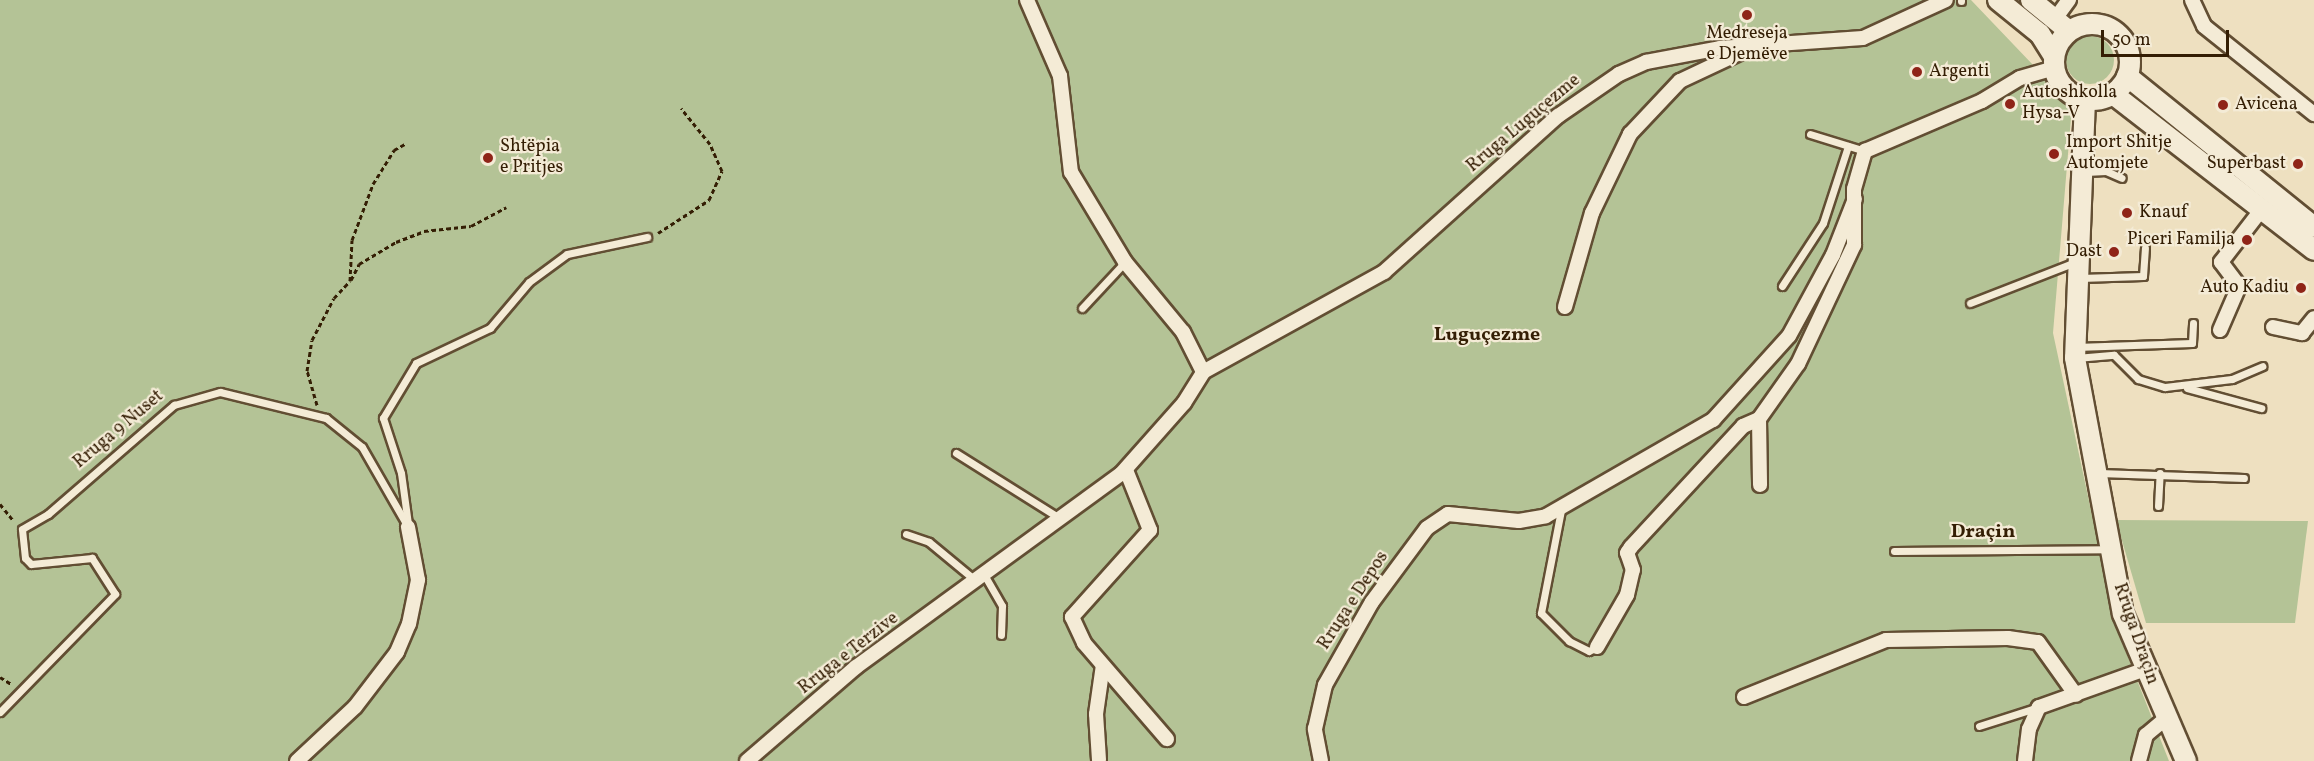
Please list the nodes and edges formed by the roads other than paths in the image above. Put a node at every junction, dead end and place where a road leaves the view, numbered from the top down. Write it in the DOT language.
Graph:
graph roads {
  1 [pos="1027,0"];
  2 [pos="1946,0"];
  3 [pos="1998,0"];
  4 [pos="2031,0"];
  5 [pos="2069,0"];
  6 [pos="2192,0"];
  7 [pos="2062,25"];
  8 [pos="1749,49"];
  9 [pos="2054,62"];
  10 [pos="2127,76"];
  11 [pos="2113,94"];
  12 [pos="2085,99"];
  13 [pos="2314,114"];
  14 [pos="1810,134"];
  15 [pos="1848,146"];
  16 [pos="1865,151"];
  17 [pos="2082,172"];
  18 [pos="2122,178"];
  19 [pos="1855,199"];
  20 [pos="2262,209"];
  21 [pos="2314,227"];
  22 [pos="647,237"];
  23 [pos="2145,248"];
  24 [pos="2314,250"];
  25 [pos="1125,262"];
  26 [pos="2078,270"];
  27 [pos="1782,286"];
  28 [pos="1970,303"];
  29 [pos="1565,307"];
  30 [pos="1082,308"];
  31 [pos="2314,318"];
  32 [pos="2193,323"];
  33 [pos="2273,327"];
  34 [pos="2220,330"];
  35 [pos="2074,353"];
  36 [pos="2262,366"];
  37 [pos="1203,372"];
  38 [pos="2187,388"];
  39 [pos="2261,408"];
  40 [pos="1759,419"];
  41 [pos="956,453"];
  42 [pos="1126,470"];
  43 [pos="2160,473"];
  44 [pos="2094,474"];
  45 [pos="2244,478"];
  46 [pos="1760,485"];
  47 [pos="2158,506"];
  48 [pos="1561,510"];
  49 [pos="1064,521"];
  50 [pos="408,527"];
  51 [pos="906,534"];
  52 [pos="2108,549"];
  53 [pos="1894,552"];
  54 [pos="982,580"];
  55 [pos="1001,635"];
  56 [pos="1598,647"];
  57 [pos="1103,665"];
  58 [pos="2146,669"];
  59 [pos="2076,695"];
  60 [pos="1744,697"];
  61 [pos="2039,706"];
  62 [pos="0,712"];
  63 [pos="2166,718"];
  64 [pos="1979,726"];
  65 [pos="1167,739"];
  66 [pos="1099,760"];
  67 [pos="297,761"];
  68 [pos="747,761"];
  69 [pos="1322,761"];
  70 [pos="2025,761"];
  71 [pos="2139,761"];
  72 [pos="2186,761"];
  1 -- 25 [label="street"];
  2 -- 8 [label="street, Rruga Luguçezme"];
  3 -- 9 [label="main road"];
  4 -- 7 [label="main road"];
  5 -- 7 [label="street"];
  6 -- 13 [label="street"];
  7 -- 9 [label="main road"];
  7 -- 10 [label="main road"];
  8 -- 29 [label="street"];
  8 -- 37 [label="street, Rruga Luguçezme"];
  9 -- 12 [label="main road"];
  9 -- 16 [label="street"];
  10 -- 11 [label="main road"];
  10 -- 21 [label="main road"];
  11 -- 12 [label="main road"];
  11 -- 20 [label="main road"];
  12 -- 17 [label="main road, Rruga Draçin"];
  14 -- 15 [label="lane"];
  15 -- 16 [label="lane"];
  15 -- 27 [label="lane"];
  16 -- 19 [label="street"];
  17 -- 18 [label="lane"];
  17 -- 26 [label="main road, Rruga Draçin"];
  19 -- 40 [label="street"];
  19 -- 48 [label="street"];
  20 -- 24 [label="main road"];
  20 -- 34 [label="street"];
  22 -- 50 [label="lane, Rruga 9 Nuset"];
  23 -- 26 [label="lane"];
  25 -- 30 [label="lane"];
  25 -- 37 [label="street"];
  26 -- 28 [label="lane"];
  26 -- 35 [label="main road, Rruga Draçin"];
  31 -- 33 [label="street"];
  32 -- 35 [label="lane"];
  35 -- 38 [label="lane"];
  35 -- 44 [label="main road, Rruga Draçin"];
  36 -- 38 [label="lane"];
  37 -- 42 [label="street, Rruga e Terzive"];
  38 -- 39 [label="lane"];
  40 -- 46 [label="street"];
  40 -- 56 [label="street"];
  41 -- 49 [label="lane"];
  42 -- 49 [label="street, Rruga e Terzive"];
  42 -- 57 [label="street"];
  43 -- 44 [label="lane"];
  43 -- 45 [label="lane"];
  43 -- 47 [label="lane"];
  44 -- 52 [label="main road, Rruga Draçin"];
  48 -- 56 [label="lane"];
  48 -- 69 [label="street, Rruga e Depos"];
  49 -- 54 [label="street, Rruga e Terzive"];
  50 -- 62 [label="lane, Rruga 9 Nuset"];
  50 -- 67 [label="street, Rruga 9 Nuset"];
  51 -- 54 [label="lane"];
  52 -- 53 [label="lane"];
  52 -- 58 [label="main road, Rruga Draçin"];
  54 -- 55 [label="lane"];
  54 -- 68 [label="street, Rruga e Terzive"];
  57 -- 65 [label="street"];
  57 -- 66 [label="street"];
  58 -- 59 [label="street"];
  58 -- 63 [label="main road, Rruga Draçin"];
  59 -- 60 [label="street"];
  59 -- 61 [label="street"];
  61 -- 64 [label="lane"];
  61 -- 70 [label="street"];
  63 -- 71 [label="street"];
  63 -- 72 [label="main road, Rruga Draçin"];
}
